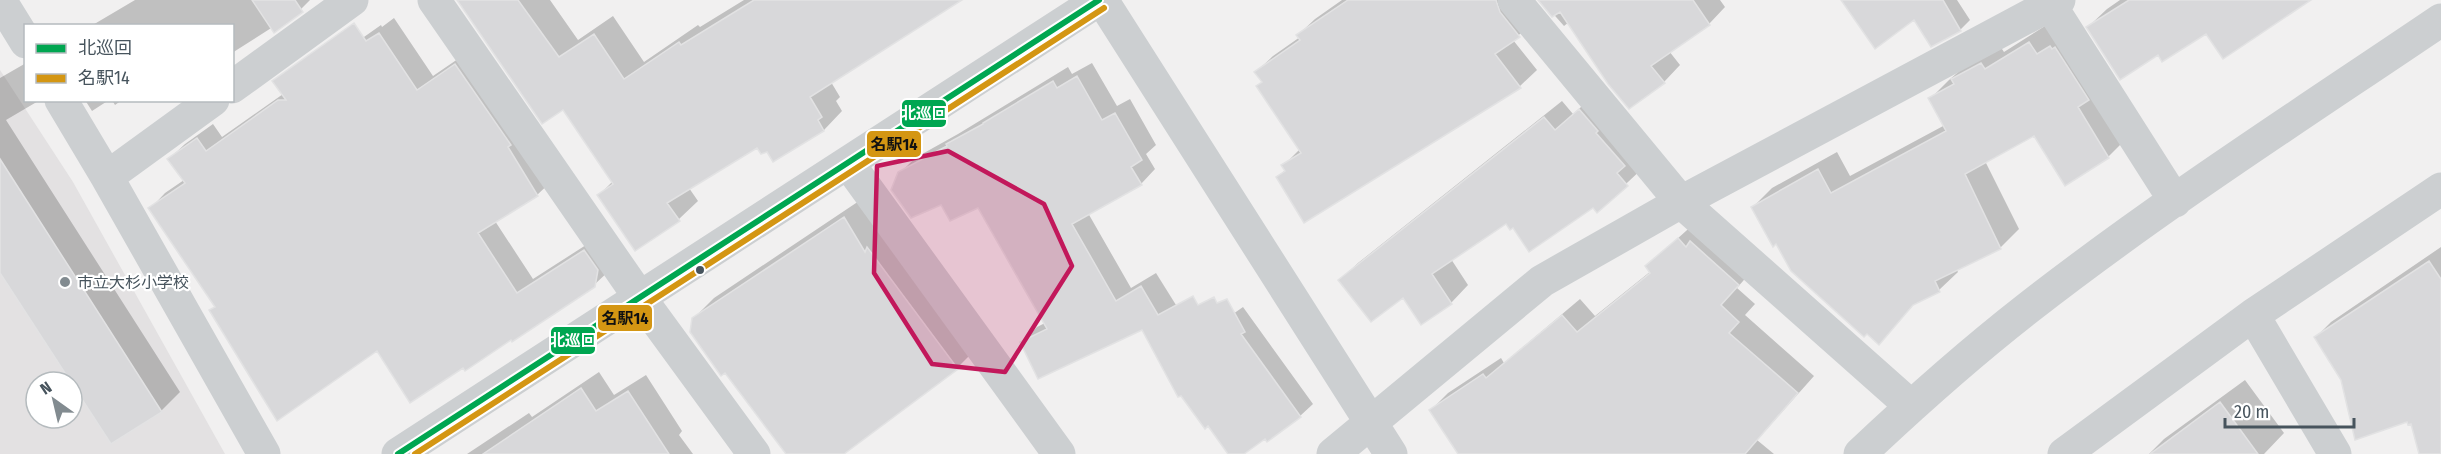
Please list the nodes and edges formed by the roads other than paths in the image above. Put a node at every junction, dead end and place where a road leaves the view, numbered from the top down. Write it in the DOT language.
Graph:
graph roads {
  1 [pos="0,0"];
  2 [pos="352,0"];
  3 [pos="434,0"];
  4 [pos="1101,0"];
  5 [pos="1514,0"];
  6 [pos="2052,2"];
  7 [pos="2441,20"];
  8 [pos="24,39"];
  9 [pos="234,86"];
  10 [pos="62,102"];
  11 [pos="210,102"];
  12 [pos="848,163"];
  13 [pos="107,177"];
  14 [pos="2441,189"];
  15 [pos="2175,201"];
  16 [pos="1681,202"];
  17 [pos="640,298"];
  18 [pos="2253,315"];
  19 [pos="1911,406"];
  20 [pos="1371,423"];
  21 [pos="264,454"];
  22 [pos="398,454"];
  23 [pos="754,454"];
  24 [pos="1059,454"];
  25 [pos="1333,454"];
  26 [pos="1391,454"];
  27 [pos="1860,454"];
  28 [pos="2064,454"];
  29 [pos="2335,454"];
  1 -- 8 [label="street"];
  2 -- 9 [label="street"];
  3 -- 17 [label="street"];
  4 -- 12 [label="street"];
  4 -- 20 [label="street"];
  5 -- 16 [label="street"];
  6 -- 15 [label="street"];
  6 -- 16 [label="street"];
  7 -- 15 [label="street"];
  10 -- 13 [label="street"];
  11 -- 13 [label="street"];
  12 -- 17 [label="street"];
  12 -- 24 [label="street"];
  13 -- 21 [label="street"];
  14 -- 18 [label="street"];
  15 -- 19 [label="street"];
  16 -- 19 [label="street"];
  16 -- 20 [label="street"];
  17 -- 22 [label="street"];
  17 -- 23 [label="street"];
  18 -- 28 [label="street"];
  18 -- 29 [label="street"];
  19 -- 27 [label="street"];
  20 -- 25 [label="street"];
  20 -- 26 [label="street"];
}
